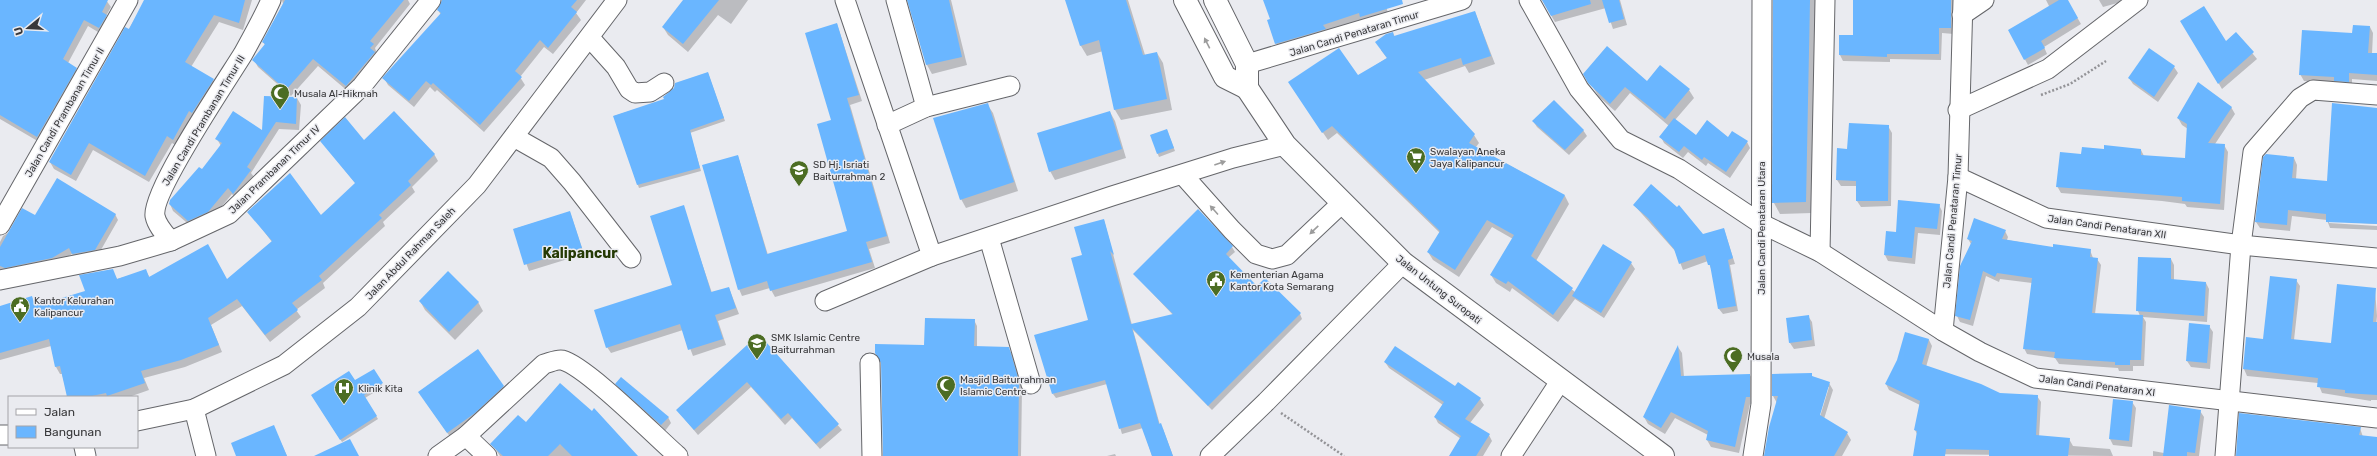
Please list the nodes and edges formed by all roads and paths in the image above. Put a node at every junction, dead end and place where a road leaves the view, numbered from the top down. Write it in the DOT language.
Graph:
graph roads {
  1 [pos="128,0"];
  2 [pos="271,0"];
  3 [pos="431,0"];
  4 [pos="617,0"];
  5 [pos="845,0"];
  6 [pos="896,0"];
  7 [pos="1185,0"];
  8 [pos="1215,0"];
  9 [pos="1462,0"];
  10 [pos="1529,0"];
  11 [pos="1762,0"];
  12 [pos="1825,0"];
  13 [pos="1984,0"];
  14 [pos="2138,0"];
  15 [pos="1963,8"];
  16 [pos="590,38"];
  17 [pos="1247,64"];
  18 [pos="664,83"];
  19 [pos="1010,86"];
  20 [pos="1247,88"];
  21 [pos="2377,95"];
  22 [pos="926,107"];
  23 [pos="1958,110"];
  24 [pos="887,124"];
  25 [pos="514,137"];
  26 [pos="1285,145"];
  27 [pos="1183,175"];
  28 [pos="1958,177"];
  29 [pos="1342,203"];
  30 [pos="1760,223"];
  31 [pos="0,225"];
  32 [pos="989,238"];
  33 [pos="171,241"];
  34 [pos="2241,245"];
  35 [pos="1820,252"];
  36 [pos="932,256"];
  37 [pos="631,258"];
  38 [pos="2377,258"];
  39 [pos="1403,263"];
  40 [pos="0,280"];
  41 [pos="825,301"];
  42 [pos="1943,331"];
  43 [pos="870,363"];
  44 [pos="1561,380"];
  45 [pos="1031,384"];
  46 [pos="2231,400"];
  47 [pos="1266,402"];
  48 [pos="194,409"];
  49 [pos="2377,418"];
  50 [pos="138,421"];
  51 [pos="466,436"];
  52 [pos="206,456"];
  53 [pos="438,456"];
  54 [pos="487,456"];
  55 [pos="678,456"];
  56 [pos="872,456"];
  57 [pos="1210,456"];
  58 [pos="1344,456"];
  59 [pos="1511,456"];
  60 [pos="1663,456"];
  61 [pos="1752,456"];
  62 [pos="2225,456"];
  1 -- 31 [label="street, Jalan Candi Prambanan Timur II"];
  2 -- 33 [label="street, Jalan Candi Prambanan Timur III"];
  3 -- 33 [label="street, Jalan Prambanan Timur IV"];
  4 -- 16 [label="street, Jalan Abdul Rahman Saleh"];
  5 -- 24 [label="street"];
  6 -- 22 [label="street"];
  20 -- 7 [label="main road, Jalan Untung Suropati, one-way"];
  8 -- 17 [label="main road"];
  9 -- 17 [label="street, Jalan Candi Penataran Timur"];
  10 -- 30 [label="street, Jalan Candi Penataran XI"];
  11 -- 30 [label="street, Jalan Candi Penataran Utara"];
  12 -- 35 [label="street"];
  13 -- 15 [label="street"];
  14 -- 23 [label="street"];
  15 -- 23 [label="street, Jalan Candi Penataran Timur"];
  16 -- 18 [label="street"];
  16 -- 25 [label="street, Jalan Abdul Rahman Saleh"];
  17 -- 20 [label="main road"];
  19 -- 22 [label="street"];
  20 -- 26 [label="main road, Jalan Untung Suropati"];
  21 -- 34 [label="street"];
  22 -- 24 [label="street"];
  23 -- 28 [label="street, Jalan Candi Penataran Timur"];
  24 -- 36 [label="street"];
  25 -- 37 [label="street"];
  25 -- 48 [label="street, Jalan Abdul Rahman Saleh"];
  27 -- 26 [label="street, one-way"];
  26 -- 29 [label="main road, Jalan Untung Suropati"];
  29 -- 27 [label="street, one-way"];
  27 -- 32 [label="street"];
  28 -- 34 [label="street, Jalan Candi Penataran XII"];
  28 -- 42 [label="street, Jalan Candi Penataran Timur"];
  29 -- 39 [label="main road, Jalan Untung Suropati"];
  30 -- 35 [label="street, Jalan Candi Penataran XI"];
  30 -- 61 [label="street, Jalan Candi Penataran Utara"];
  32 -- 36 [label="street"];
  32 -- 45 [label="street"];
  33 -- 40 [label="street, Jalan Prambanan Timur IV"];
  34 -- 38 [label="street, Jalan Candi Penataran XII"];
  34 -- 46 [label="street"];
  35 -- 42 [label="street, Jalan Candi Penataran XI"];
  36 -- 41 [label="street"];
  39 -- 44 [label="main road, Jalan Untung Suropati"];
  39 -- 47 [label="street"];
  42 -- 46 [label="street, Jalan Candi Penataran XI"];
  43 -- 56 [label="street"];
  44 -- 59 [label="street"];
  44 -- 60 [label="main road, Jalan Untung Suropati"];
  46 -- 49 [label="street, Jalan Candi Penataran XI"];
  46 -- 62 [label="street"];
  47 -- 57 [label="street"];
  47 -- 58 [label="path"];
  48 -- 50 [label="street, Jalan Abdul Rahman Saleh"];
  48 -- 52 [label="street"];
  51 -- 53 [label="street"];
  51 -- 54 [label="street"];
  51 -- 55 [label="street"];
}
